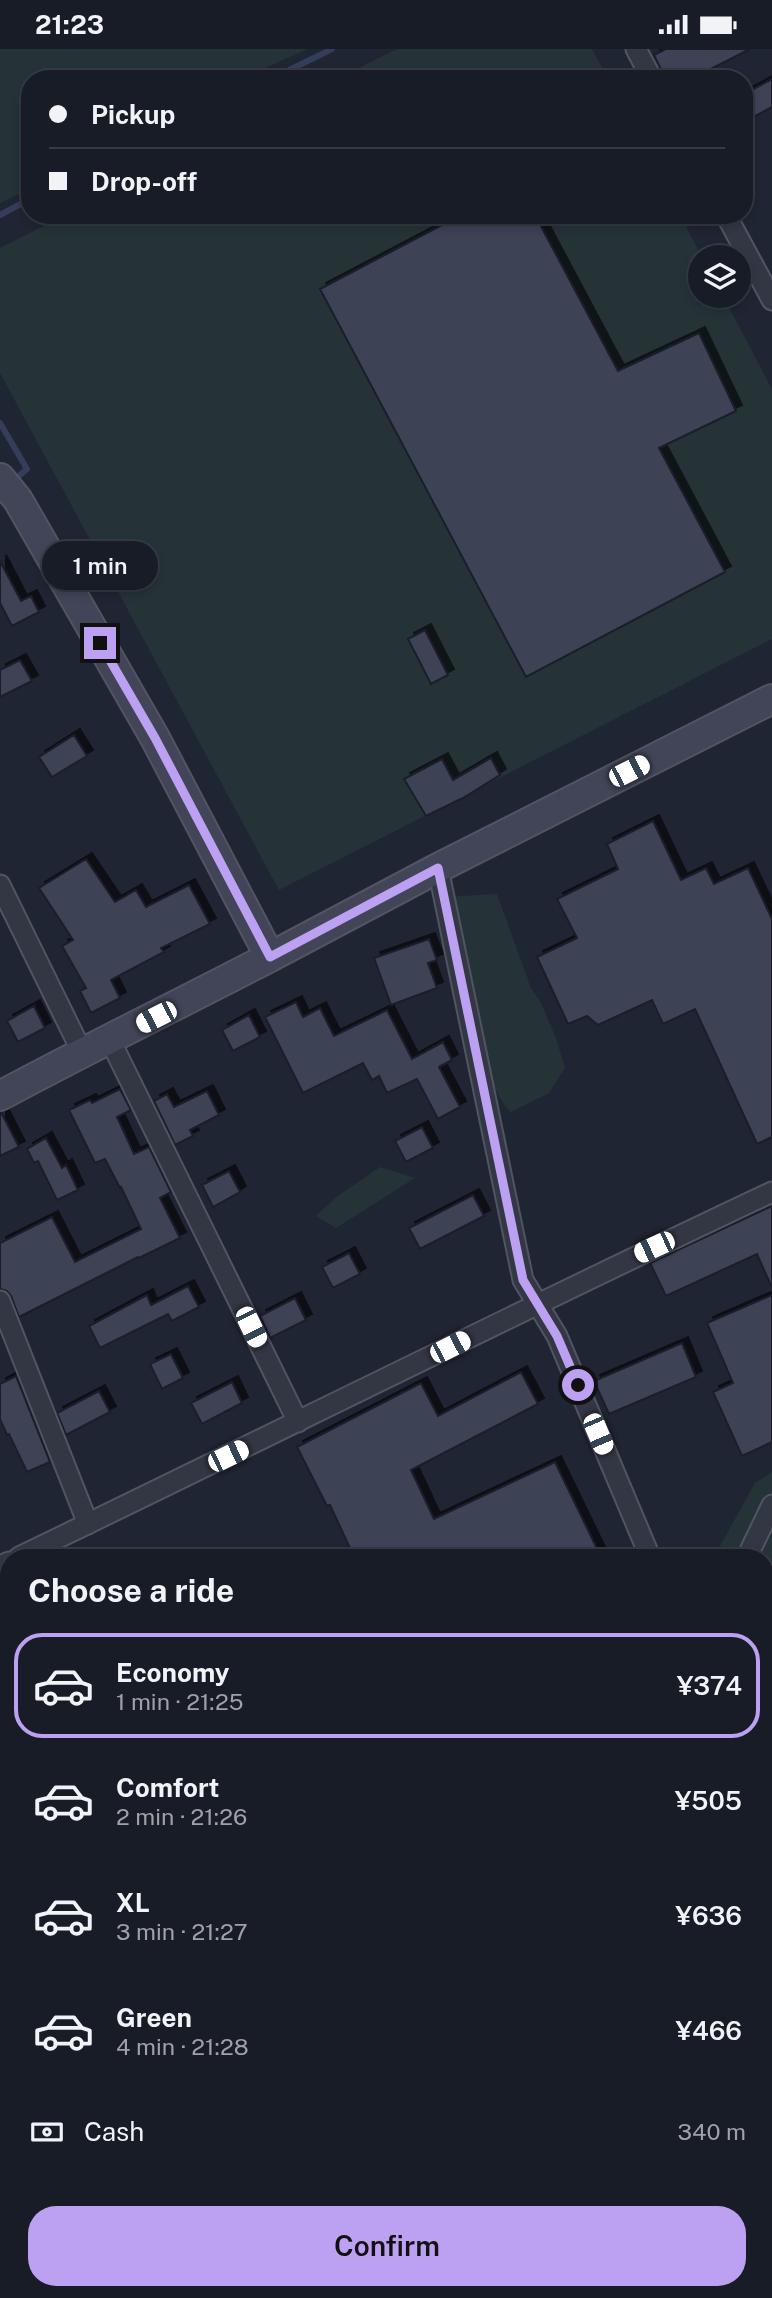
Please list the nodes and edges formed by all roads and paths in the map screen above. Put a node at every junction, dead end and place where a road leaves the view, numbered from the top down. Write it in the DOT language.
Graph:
graph roads {
  1 [pos="636,49"];
  2 [pos="647,70"];
  3 [pos="731,224"];
  4 [pos="772,300"];
  5 [pos="0,478"];
  6 [pos="772,699"];
  7 [pos="438,868"];
  8 [pos="0,885"];
  9 [pos="270,957"];
  10 [pos="110,1040"];
  11 [pos="82,1052"];
  12 [pos="0,1096"];
  13 [pos="772,1192"];
  14 [pos="0,1301"];
  15 [pos="536,1303"];
  16 [pos="298,1422"];
  17 [pos="772,1505"];
  18 [pos="88,1524"];
  19 [pos="36,1549"];
  20 [pos="647,1549"];
  21 [pos="751,1549"];
  1 -- 2 [label="street"];
  3 -- 4 [label="street"];
  5 -- 9 [label="street"];
  6 -- 7 [label="street"];
  7 -- 9 [label="street"];
  7 -- 15 [label="street"];
  8 -- 11 [label="street"];
  9 -- 10 [label="street"];
  10 -- 11 [label="street"];
  10 -- 16 [label="street"];
  11 -- 12 [label="street"];
  13 -- 15 [label="street"];
  14 -- 18 [label="street"];
  15 -- 16 [label="street"];
  15 -- 20 [label="street"];
  16 -- 18 [label="street"];
  17 -- 21 [label="street"];
  18 -- 19 [label="street"];
}
